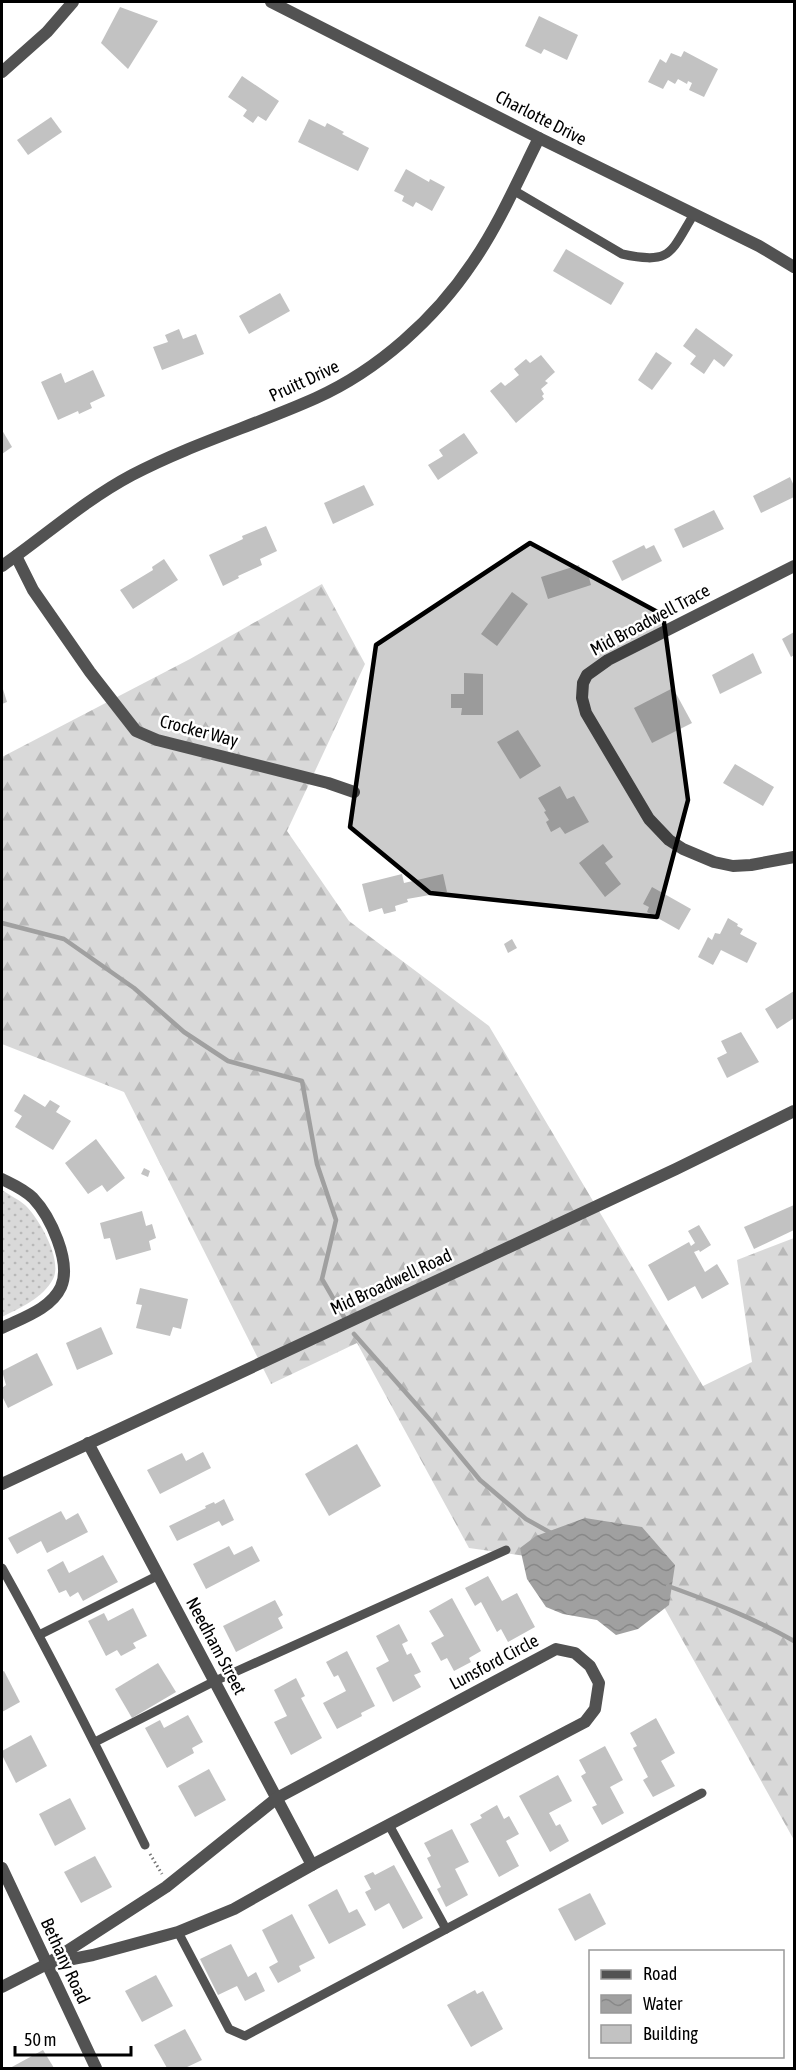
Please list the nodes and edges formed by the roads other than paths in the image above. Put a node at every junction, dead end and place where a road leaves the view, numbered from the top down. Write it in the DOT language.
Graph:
graph roads {
  1 [pos="73,2"];
  2 [pos="271,2"];
  3 [pos="2,72"];
  4 [pos="539,138"];
  5 [pos="513,190"];
  6 [pos="694,214"];
  7 [pos="795,267"];
  8 [pos="16,556"];
  9 [pos="2,566"];
  10 [pos="795,566"];
  11 [pos="354,792"];
  12 [pos="795,857"];
  13 [pos="795,1111"];
  14 [pos="2,1179"];
  15 [pos="2,1328"];
  16 [pos="88,1443"];
  17 [pos="2,1484"];
  18 [pos="506,1550"];
  19 [pos="2,1568"];
  20 [pos="159,1575"];
  21 [pos="39,1635"];
  22 [pos="215,1681"];
  23 [pos="95,1742"];
  24 [pos="702,1793"];
  25 [pos="277,1798"];
  26 [pos="388,1825"];
  27 [pos="145,1845"];
  28 [pos="312,1865"];
  29 [pos="2,1868"];
  30 [pos="446,1929"];
  31 [pos="178,1932"];
  32 [pos="47,1964"];
  33 [pos="2,1987"];
  34 [pos="96,2068"];
  1 -- 3 [label="street"];
  2 -- 4 [label="street, Charlotte Drive"];
  4 -- 5 [label="street, Pruitt Drive"];
  4 -- 6 [label="street, Charlotte Drive"];
  5 -- 6 [label="lane"];
  5 -- 8 [label="street, Pruitt Drive"];
  6 -- 7 [label="street, Charlotte Drive"];
  8 -- 9 [label="street, Pruitt Drive"];
  8 -- 11 [label="street, Crocker Way"];
  10 -- 12 [label="street, Mid Broadwell Trace"];
  13 -- 16 [label="street, Mid Broadwell Road"];
  14 -- 15 [label="street"];
  16 -- 17 [label="street, Mid Broadwell Road"];
  16 -- 20 [label="street, Needham Street"];
  18 -- 22 [label="lane"];
  19 -- 21 [label="lane"];
  20 -- 21 [label="lane"];
  20 -- 22 [label="street, Needham Street"];
  21 -- 23 [label="lane"];
  22 -- 23 [label="lane"];
  22 -- 25 [label="street, Needham Street"];
  23 -- 27 [label="lane"];
  24 -- 30 [label="lane"];
  25 -- 26 [label="street, Lunsford Circle"];
  25 -- 28 [label="street, Needham Street"];
  25 -- 32 [label="street, Lunsford Circle"];
  26 -- 28 [label="street, Lunsford Circle"];
  26 -- 30 [label="lane"];
  28 -- 31 [label="street, Lunsford Circle"];
  29 -- 32 [label="street, Bethany Road"];
  30 -- 31 [label="lane"];
  31 -- 32 [label="street, Lunsford Circle"];
  32 -- 33 [label="street"];
  32 -- 34 [label="street, Bethany Road"];
}
